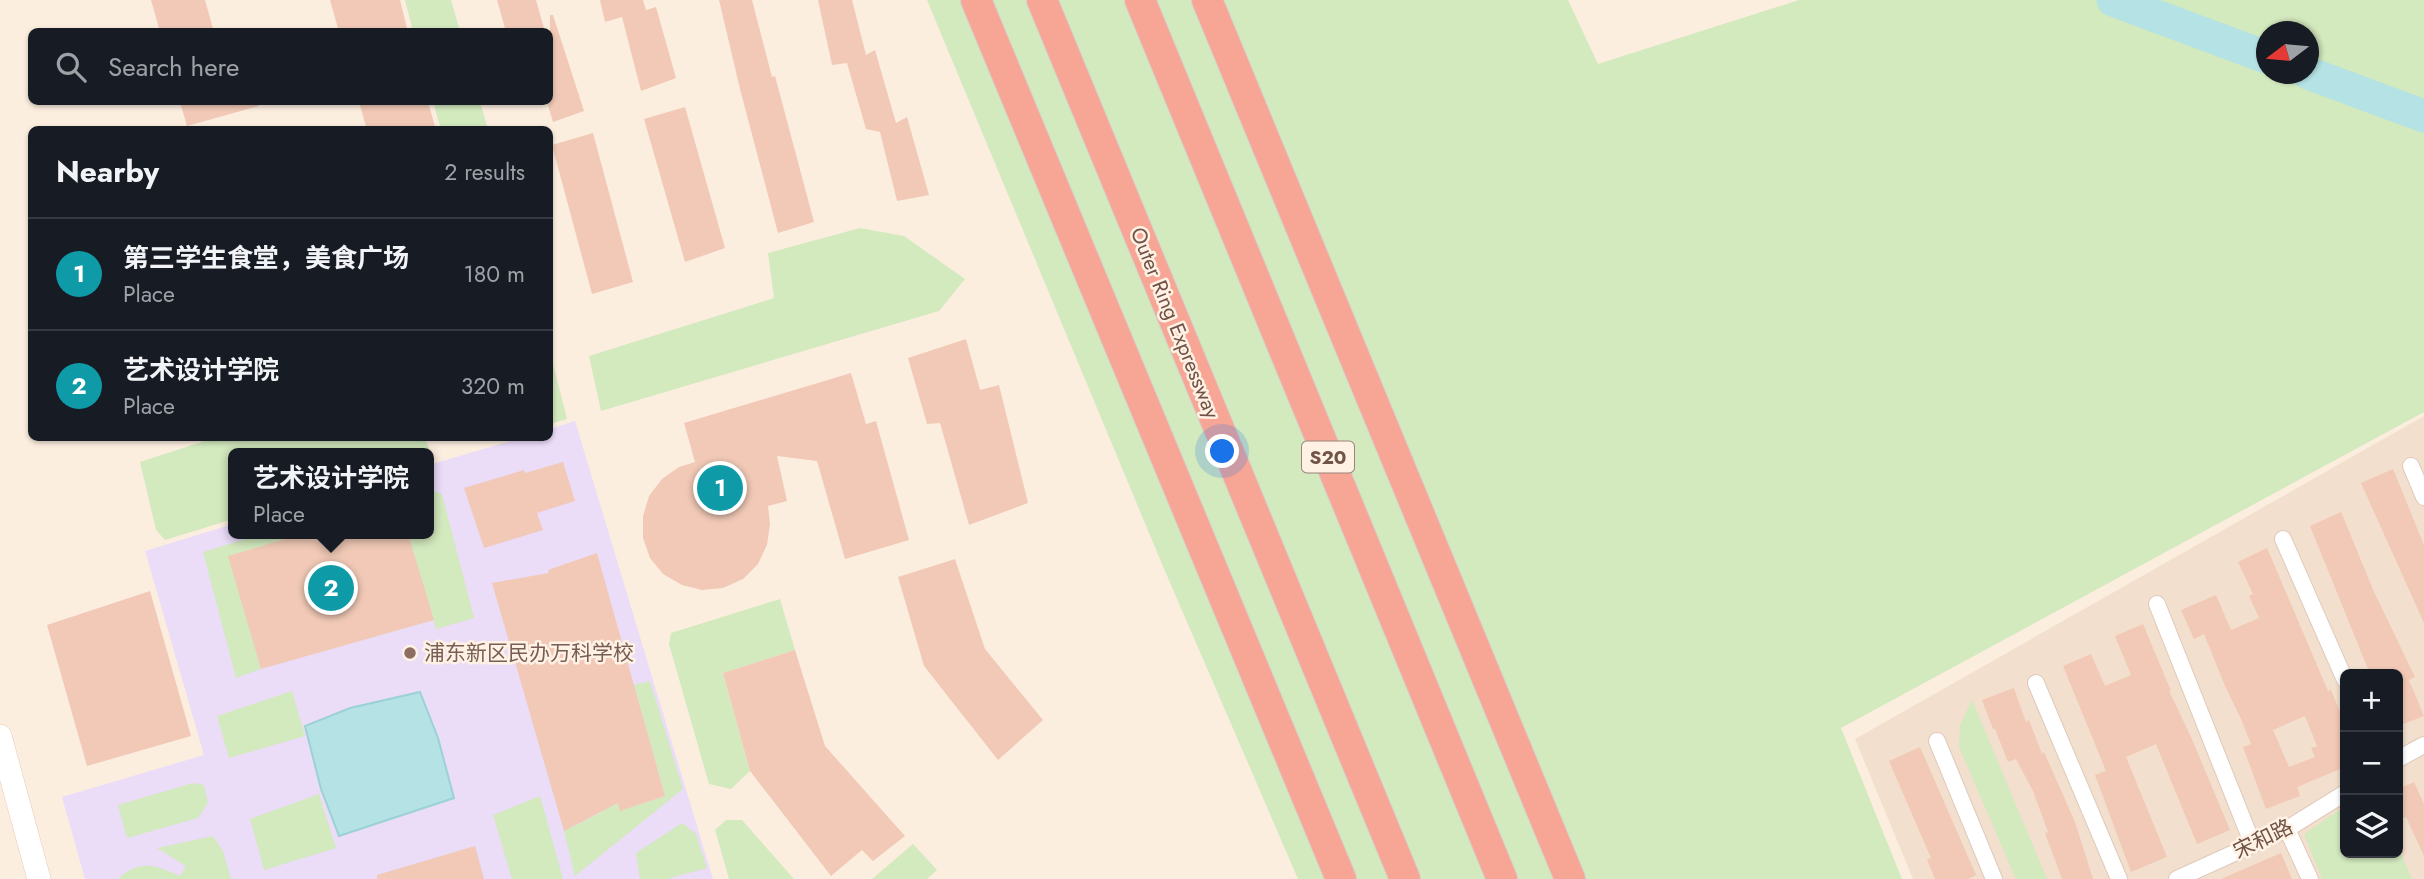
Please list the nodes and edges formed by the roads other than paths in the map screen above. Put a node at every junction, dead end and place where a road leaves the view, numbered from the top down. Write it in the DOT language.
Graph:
graph roads {
  1 [pos="976,0"];
  2 [pos="1042,0"];
  3 [pos="1140,0"];
  4 [pos="1208,0"];
  5 [pos="2411,466"];
  6 [pos="2424,497"];
  7 [pos="2283,538"];
  8 [pos="2157,604"];
  9 [pos="2340,669"];
  10 [pos="2036,683"];
  11 [pos="0,736"];
  12 [pos="1937,741"];
  13 [pos="2424,745"];
  14 [pos="2403,756"];
  15 [pos="2342,795"];
  16 [pos="2287,829"];
  17 [pos="2253,845"];
  18 [pos="39,879"];
  19 [pos="1341,879"];
  20 [pos="1405,879"];
  21 [pos="1503,879"];
  22 [pos="1570,879"];
  23 [pos="1994,879"];
  24 [pos="2119,879"];
  25 [pos="2177,879"];
  26 [pos="2309,879"];
  1 -- 19 [label="highway"];
  2 -- 20 [label="highway, Outer Ring Expressway"];
  3 -- 21 [label="highway, S20"];
  4 -- 22 [label="highway"];
  5 -- 6 [label="street"];
  7 -- 9 [label="street"];
  8 -- 17 [label="street"];
  10 -- 24 [label="street"];
  11 -- 18 [label="main road"];
  12 -- 23 [label="street"];
  13 -- 14 [label="street"];
  15 -- 16 [label="street, 宋和路"];
  16 -- 17 [label="street, 宋和路"];
  16 -- 26 [label="street"];
  17 -- 25 [label="street, 宋和路"];
}
